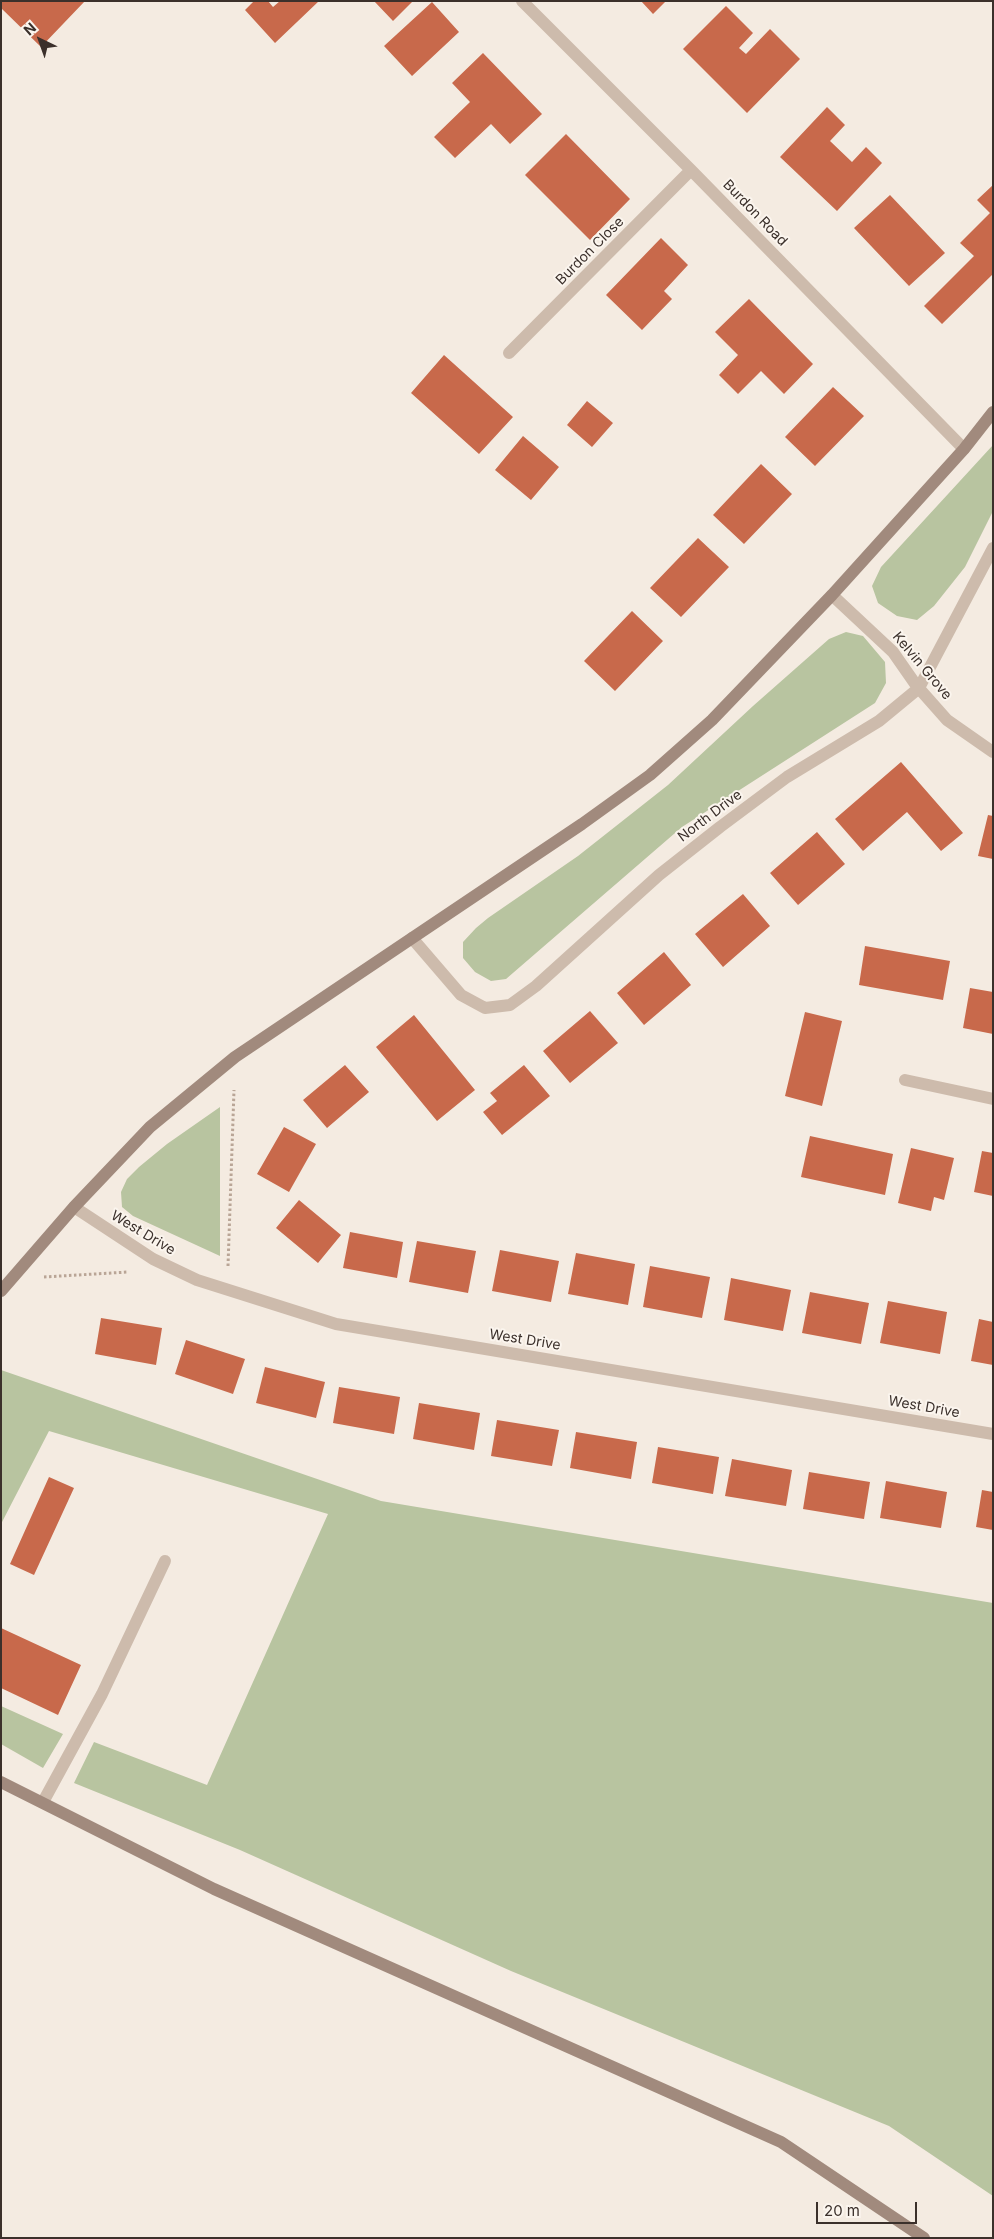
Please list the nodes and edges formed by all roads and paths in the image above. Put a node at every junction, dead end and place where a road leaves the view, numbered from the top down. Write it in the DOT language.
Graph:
graph roads {
  1 [pos="522,1"];
  2 [pos="691,170"];
  3 [pos="509,353"];
  4 [pos="993,412"];
  5 [pos="964,449"];
  6 [pos="993,548"];
  7 [pos="832,595"];
  8 [pos="918,688"];
  9 [pos="993,752"];
  10 [pos="412,938"];
  11 [pos="235,1056"];
  12 [pos="905,1080"];
  13 [pos="993,1099"];
  14 [pos="74,1208"];
  15 [pos="174,1269"];
  16 [pos="11,1280"];
  17 [pos="227,1289"];
  18 [pos="1,1291"];
  19 [pos="993,1434"];
  20 [pos="165,1561"];
  21 [pos="1,1782"];
  22 [pos="42,1802"];
  23 [pos="924,2238"];
  1 -- 2 [label="street, Burdon Road"];
  2 -- 3 [label="street, Burdon Close"];
  2 -- 5 [label="street, Burdon Road"];
  4 -- 5 [label="street"];
  5 -- 7 [label="street"];
  6 -- 8 [label="street, North Drive"];
  7 -- 8 [label="street, Kelvin Grove"];
  7 -- 10 [label="street"];
  8 -- 9 [label="street, Kelvin Grove"];
  8 -- 10 [label="street, North Drive"];
  10 -- 11 [label="street"];
  11 -- 14 [label="street"];
  11 -- 17 [label="path"];
  12 -- 13 [label="street"];
  14 -- 15 [label="street, West Drive"];
  14 -- 16 [label="street"];
  15 -- 16 [label="path"];
  15 -- 17 [label="street, West Drive"];
  16 -- 18 [label="street"];
  17 -- 19 [label="street, West Drive"];
  20 -- 22 [label="street"];
  21 -- 22 [label="street"];
  22 -- 23 [label="street"];
}
